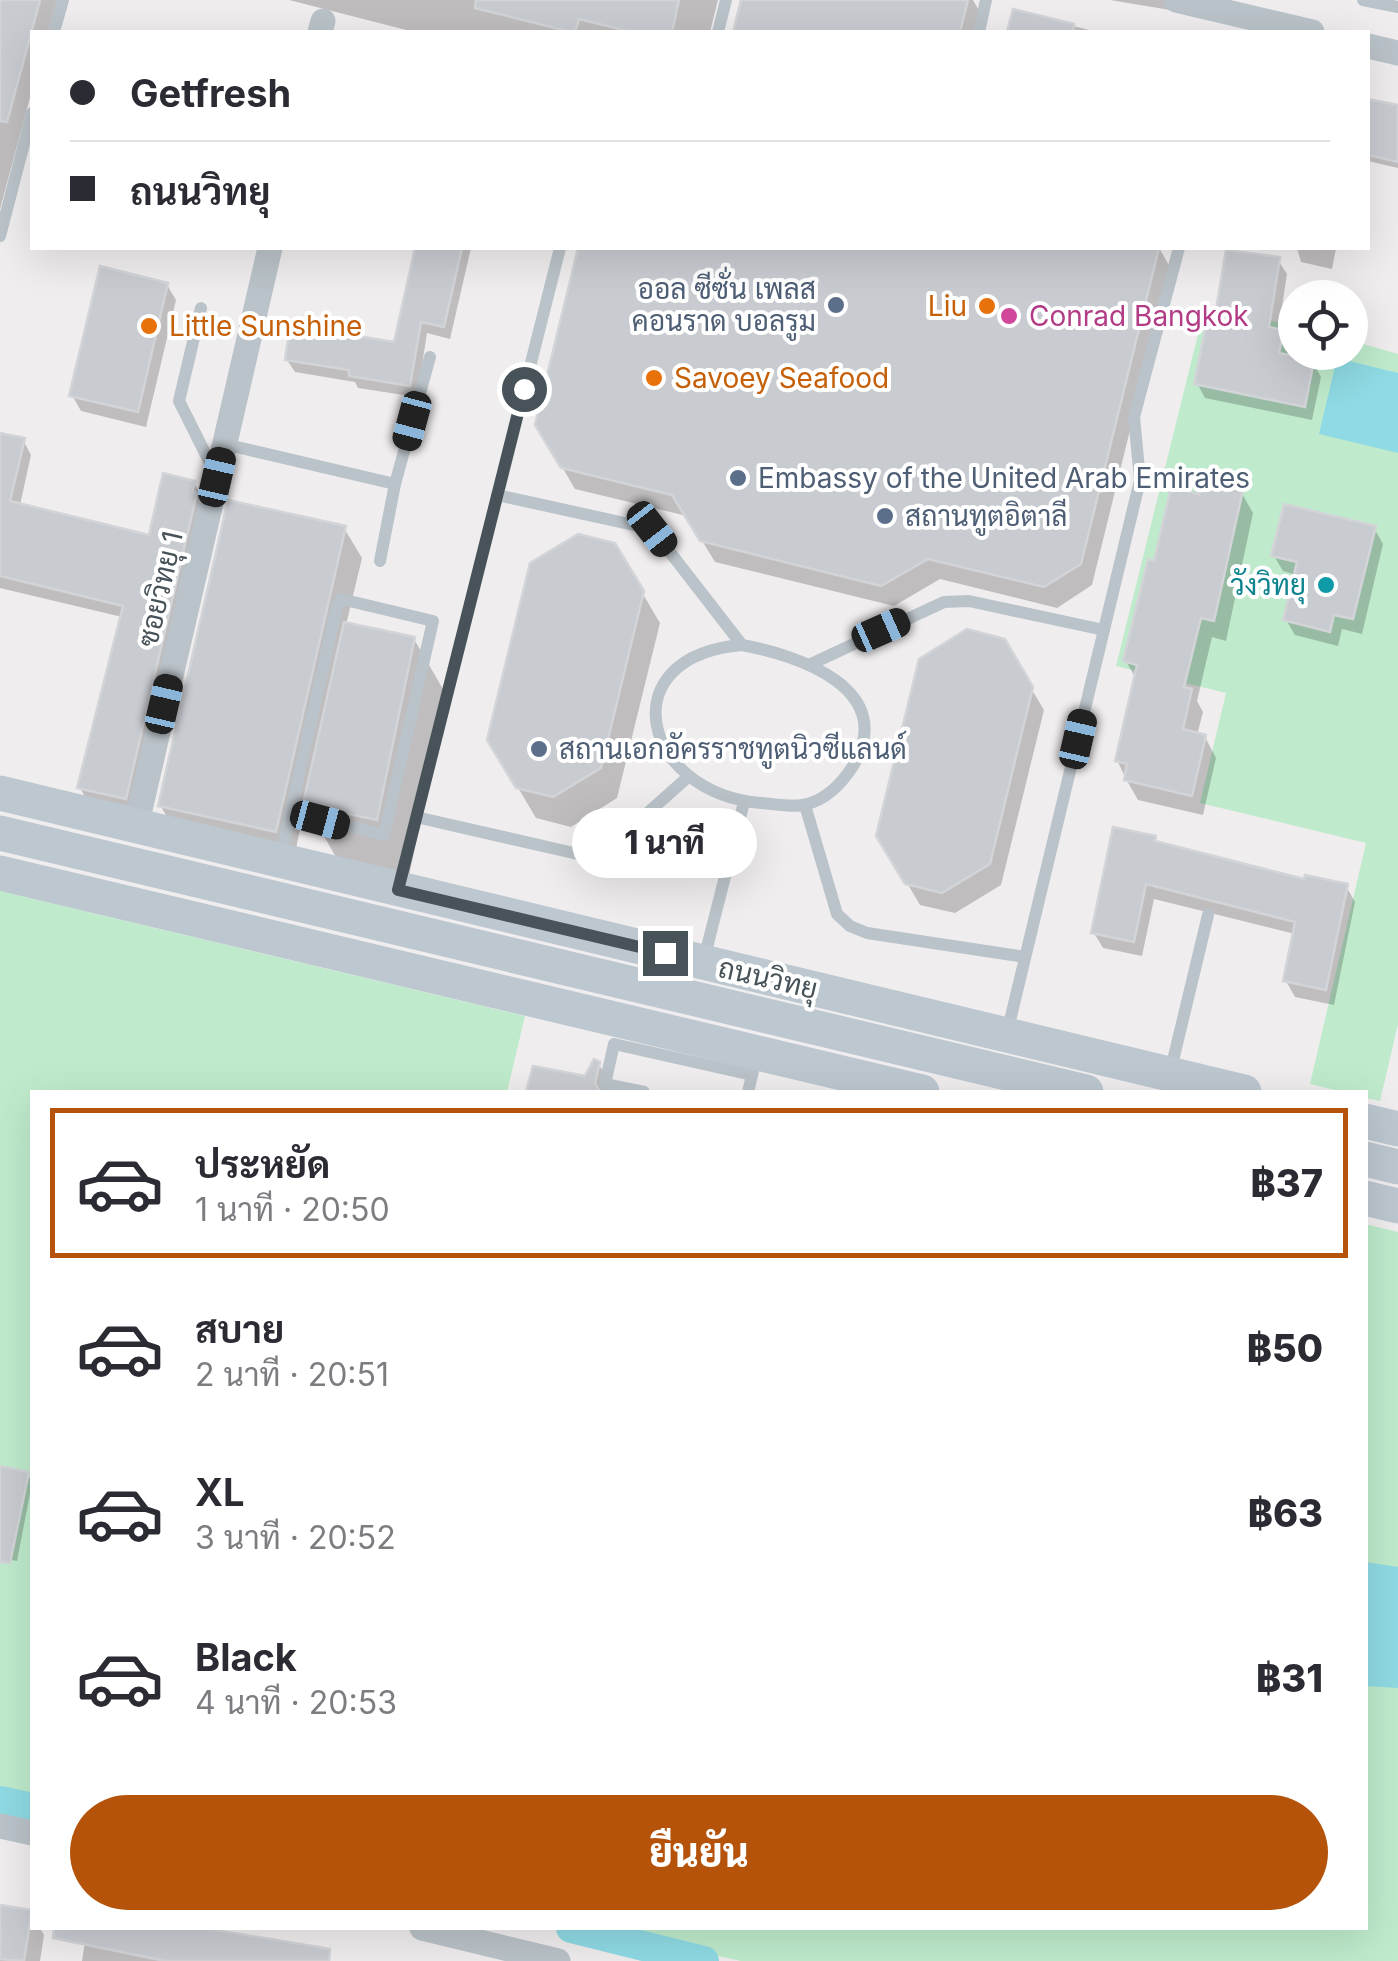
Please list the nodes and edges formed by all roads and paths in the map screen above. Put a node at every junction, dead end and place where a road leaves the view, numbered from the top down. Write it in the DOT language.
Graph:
graph roads {
  1 [pos="62,0"];
  2 [pos="726,0"];
  3 [pos="986,0"];
  4 [pos="1177,0"];
  5 [pos="1363,0"];
  6 [pos="1212,4"];
  7 [pos="1398,7"];
  8 [pos="54,30"];
  9 [pos="718,30"];
  10 [pos="978,30"];
  11 [pos="1305,30"];
  12 [pos="1370,46"];
  13 [pos="1398,53"];
  14 [pos="30,122"];
  15 [pos="0,236"];
  16 [pos="270,250"];
  17 [pos="559,250"];
  18 [pos="1178,250"];
  19 [pos="202,308"];
  20 [pos="430,358"];
  21 [pos="224,444"];
  22 [pos="217,477"];
  23 [pos="396,484"];
  24 [pos="497,494"];
  25 [pos="380,561"];
  26 [pos="1104,630"];
  27 [pos="742,645"];
  28 [pos="811,664"];
  29 [pos="688,777"];
  30 [pos="0,793"];
  31 [pos="744,802"];
  32 [pos="805,805"];
  33 [pos="291,812"];
  34 [pos="416,817"];
  35 [pos="136,827"];
  36 [pos="0,833"];
  37 [pos="280,861"];
  38 [pos="0,872"];
  39 [pos="398,890"];
  40 [pos="1208,915"];
  41 [pos="1025,957"];
  42 [pos="703,962"];
  43 [pos="932,1018"];
  44 [pos="1006,1035"];
  45 [pos="925,1054"];
  46 [pos="755,1064"];
  47 [pos="997,1071"];
  48 [pos="1170,1075"];
  49 [pos="634,1090"];
  50 [pos="748,1090"];
  51 [pos="910,1090"];
  52 [pos="1078,1090"];
  53 [pos="1235,1090"];
  54 [pos="1368,1160"];
  55 [pos="1398,1167"];
  56 [pos="1368,1199"];
  57 [pos="1398,1206"];
  58 [pos="0,1826"];
  59 [pos="30,1833"];
  60 [pos="430,1930"];
  61 [pos="558,1961"];
  1 -- 8 [label="lane"];
  2 -- 9 [label="lane"];
  3 -- 10 [label="lane"];
  4 -- 6 [label="street"];
  5 -- 7 [label="lane"];
  6 -- 11 [label="street"];
  12 -- 13 [label="street"];
  14 -- 15 [label="lane"];
  16 -- 21 [label="street, ซอยวิทยุ 1"];
  17 -- 24 [label="lane"];
  18 -- 26 [label="lane"];
  19 -- 22 [label="lane"];
  20 -- 23 [label="lane"];
  21 -- 22 [label="street, ซอยวิทยุ 1"];
  21 -- 23 [label="lane"];
  22 -- 35 [label="street, ซอยวิทยุ 1"];
  23 -- 25 [label="lane"];
  24 -- 27 [label="lane"];
  24 -- 34 [label="lane"];
  26 -- 28 [label="lane"];
  26 -- 41 [label="lane"];
  27 -- 28 [label="lane"];
  27 -- 29 [label="lane"];
  28 -- 32 [label="lane"];
  29 -- 31 [label="lane"];
  29 -- 34 [label="lane"];
  30 -- 35 [label="main road, ถนนวิทยุ"];
  31 -- 32 [label="lane"];
  31 -- 42 [label="lane"];
  32 -- 41 [label="lane"];
  33 -- 33 [label="lane"];
  33 -- 37 [label="lane"];
  34 -- 39 [label="lane"];
  35 -- 37 [label="main road, ถนนวิทยุ"];
  36 -- 45 [label="main road, ถนนวิทยุ"];
  37 -- 39 [label="main road, ถนนวิทยุ"];
  38 -- 46 [label="main road"];
  39 -- 42 [label="main road, ถนนวิทยุ"];
  40 -- 48 [label="lane"];
  41 -- 44 [label="lane"];
  42 -- 43 [label="main road, ถนนวิทยุ"];
  43 -- 44 [label="main road, ถนนวิทยุ"];
  43 -- 45 [label="main road"];
  44 -- 47 [label="lane"];
  44 -- 48 [label="main road, ถนนวิทยุ"];
  45 -- 47 [label="main road, ถนนวิทยุ"];
  46 -- 49 [label="lane"];
  46 -- 50 [label="lane"];
  46 -- 51 [label="main road"];
  47 -- 52 [label="main road, ถนนวิทยุ"];
  48 -- 53 [label="main road, ถนนวิทยุ"];
  54 -- 55 [label="main road"];
  56 -- 57 [label="main road"];
  58 -- 59 [label="street"];
  60 -- 61 [label="street"];
}
